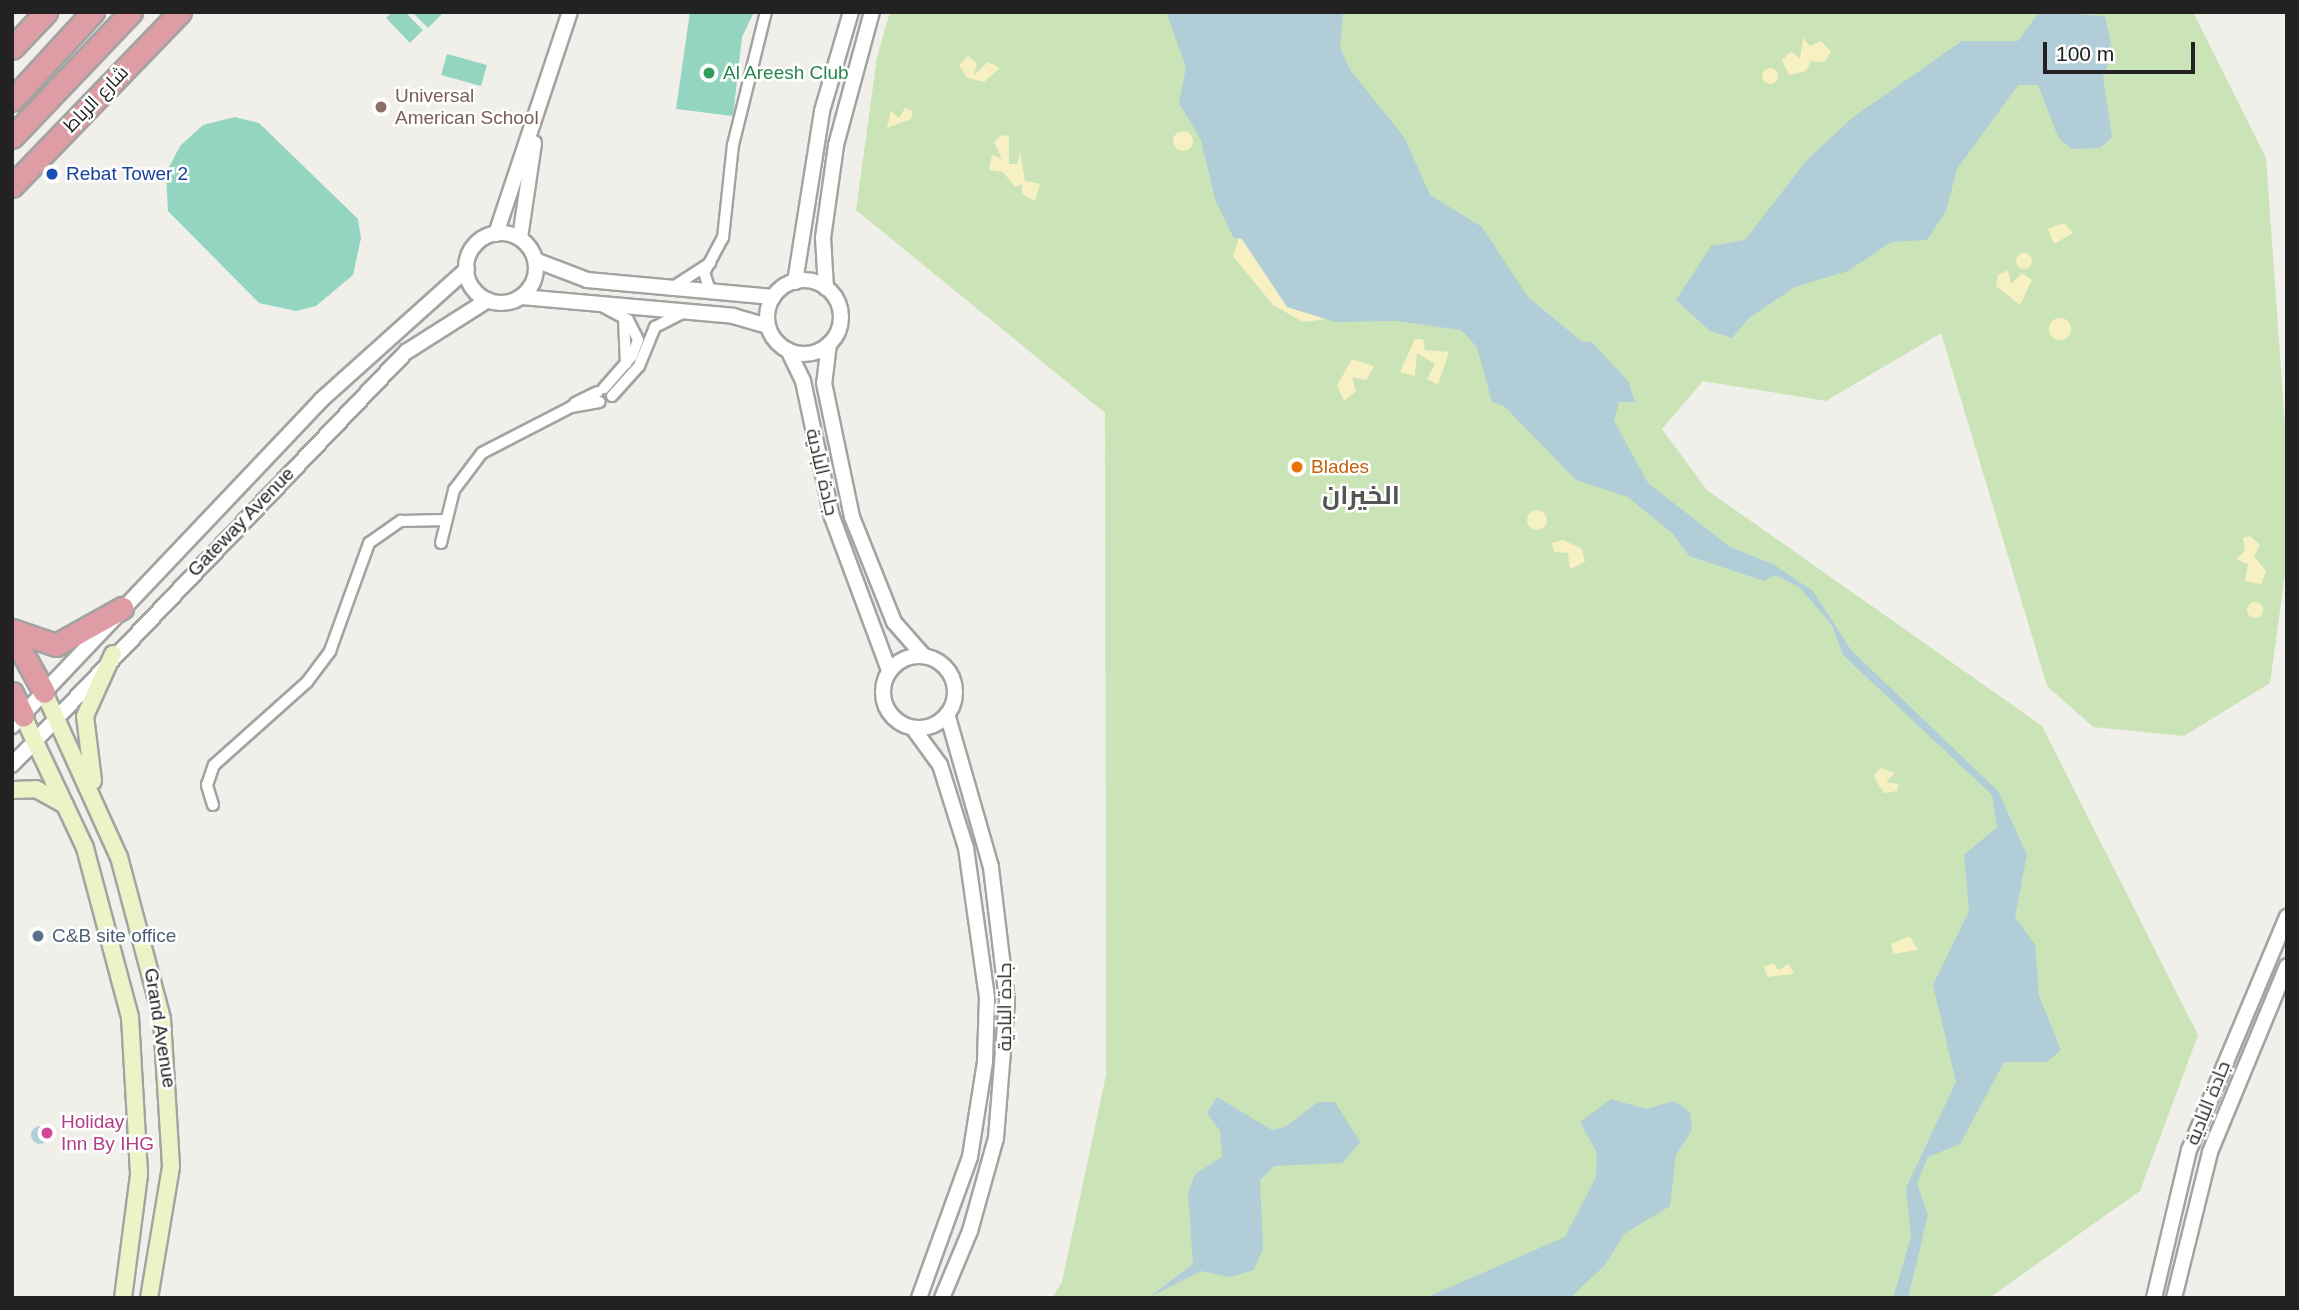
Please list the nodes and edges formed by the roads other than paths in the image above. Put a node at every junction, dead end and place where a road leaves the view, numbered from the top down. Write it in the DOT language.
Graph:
graph roads {
  1 [pos="46,12"];
  2 [pos="93,12"];
  3 [pos="131,12"];
  4 [pos="180,12"];
  5 [pos="570,12"];
  6 [pos="766,12"];
  7 [pos="851,12"];
  8 [pos="872,12"];
  9 [pos="12,48"];
  10 [pos="12,100"];
  11 [pos="532,131"];
  12 [pos="12,137"];
  13 [pos="12,186"];
  14 [pos="496,234"];
  15 [pos="520,238"];
  16 [pos="535,260"];
  17 [pos="710,263"];
  18 [pos="467,269"];
  19 [pos="794,282"];
  20 [pos="826,288"];
  21 [pos="670,289"];
  22 [pos="711,293"];
  23 [pos="522,297"];
  24 [pos="773,297"];
  25 [pos="488,300"];
  26 [pos="595,301"];
  27 [pos="686,311"];
  28 [pos="768,326"];
  29 [pos="829,344"];
  30 [pos="788,350"];
  31 [pos="604,395"];
  32 [pos="445,520"];
  33 [pos="441,544"];
  34 [pos="122,608"];
  35 [pos="12,632"];
  36 [pos="113,654"];
  37 [pos="923,655"];
  38 [pos="889,670"];
  39 [pos="44,692"];
  40 [pos="12,693"];
  41 [pos="947,714"];
  42 [pos="55,715"];
  43 [pos="17,721"];
  44 [pos="913,728"];
  45 [pos="33,740"];
  46 [pos="12,765"];
  47 [pos="93,787"];
  48 [pos="12,790"];
  49 [pos="213,805"];
  50 [pos="66,806"];
  51 [pos="2287,917"];
  52 [pos="2287,966"];
  53 [pos="986,997"];
  54 [pos="1006,1051"];
  55 [pos="123,1298"];
  56 [pos="149,1298"];
  57 [pos="919,1298"];
  58 [pos="942,1298"];
  59 [pos="2154,1298"];
  60 [pos="2174,1298"];
  1 -- 9 [label="highway"];
  2 -- 10 [label="highway"];
  3 -- 12 [label="highway, شارع الرباط"];
  4 -- 13 [label="highway, شارع الرباط"];
  5 -- 11 [label="street"];
  6 -- 17 [label="street"];
  7 -- 19 [label="street"];
  8 -- 20 [label="street"];
  11 -- 14 [label="street"];
  11 -- 15 [label="street"];
  14 -- 15 [label="street"];
  14 -- 18 [label="street"];
  15 -- 16 [label="street"];
  16 -- 21 [label="street"];
  16 -- 23 [label="street"];
  17 -- 21 [label="street"];
  17 -- 22 [label="street"];
  18 -- 25 [label="street"];
  18 -- 34 [label="street, Gateway Avenue"];
  19 -- 20 [label="street"];
  19 -- 24 [label="street"];
  20 -- 29 [label="street"];
  21 -- 22 [label="street"];
  22 -- 24 [label="street"];
  23 -- 25 [label="street"];
  23 -- 26 [label="street"];
  24 -- 28 [label="street"];
  25 -- 36 [label="street, Gateway Avenue"];
  26 -- 27 [label="street"];
  26 -- 31 [label="street"];
  27 -- 28 [label="street"];
  27 -- 31 [label="street"];
  28 -- 30 [label="street"];
  29 -- 30 [label="street"];
  29 -- 37 [label="street, جادة البادية"];
  30 -- 38 [label="street, جادة البادية"];
  31 -- 32 [label="street"];
  32 -- 33 [label="street"];
  32 -- 49 [label="street"];
  34 -- 35 [label="highway"];
  34 -- 39 [label="street, Gateway Avenue"];
  35 -- 39 [label="highway"];
  36 -- 42 [label="street, Gateway Avenue"];
  36 -- 47 [label="main road"];
  37 -- 38 [label="street"];
  37 -- 41 [label="street"];
  38 -- 44 [label="street"];
  39 -- 42 [label="main road, Grand Avenue"];
  39 -- 43 [label="street, Gateway Avenue"];
  40 -- 43 [label="highway"];
  41 -- 44 [label="street"];
  41 -- 54 [label="street, جادة البادية"];
  42 -- 45 [label="street, Gateway Avenue"];
  42 -- 47 [label="main road, Grand Avenue"];
  43 -- 45 [label="main road, Grand Avenue"];
  44 -- 53 [label="street, جادة البادية"];
  45 -- 46 [label="street, Gateway Avenue"];
  45 -- 50 [label="main road, Grand Avenue"];
  47 -- 56 [label="main road, Grand Avenue"];
  48 -- 50 [label="main road"];
  50 -- 55 [label="main road, Grand Avenue"];
  51 -- 59 [label="street, جادة البادية"];
  52 -- 60 [label="street, جادة البادية"];
  53 -- 54 [label="street"];
  53 -- 57 [label="street, جادة البادية"];
  54 -- 58 [label="street, جادة البادية"];
}
